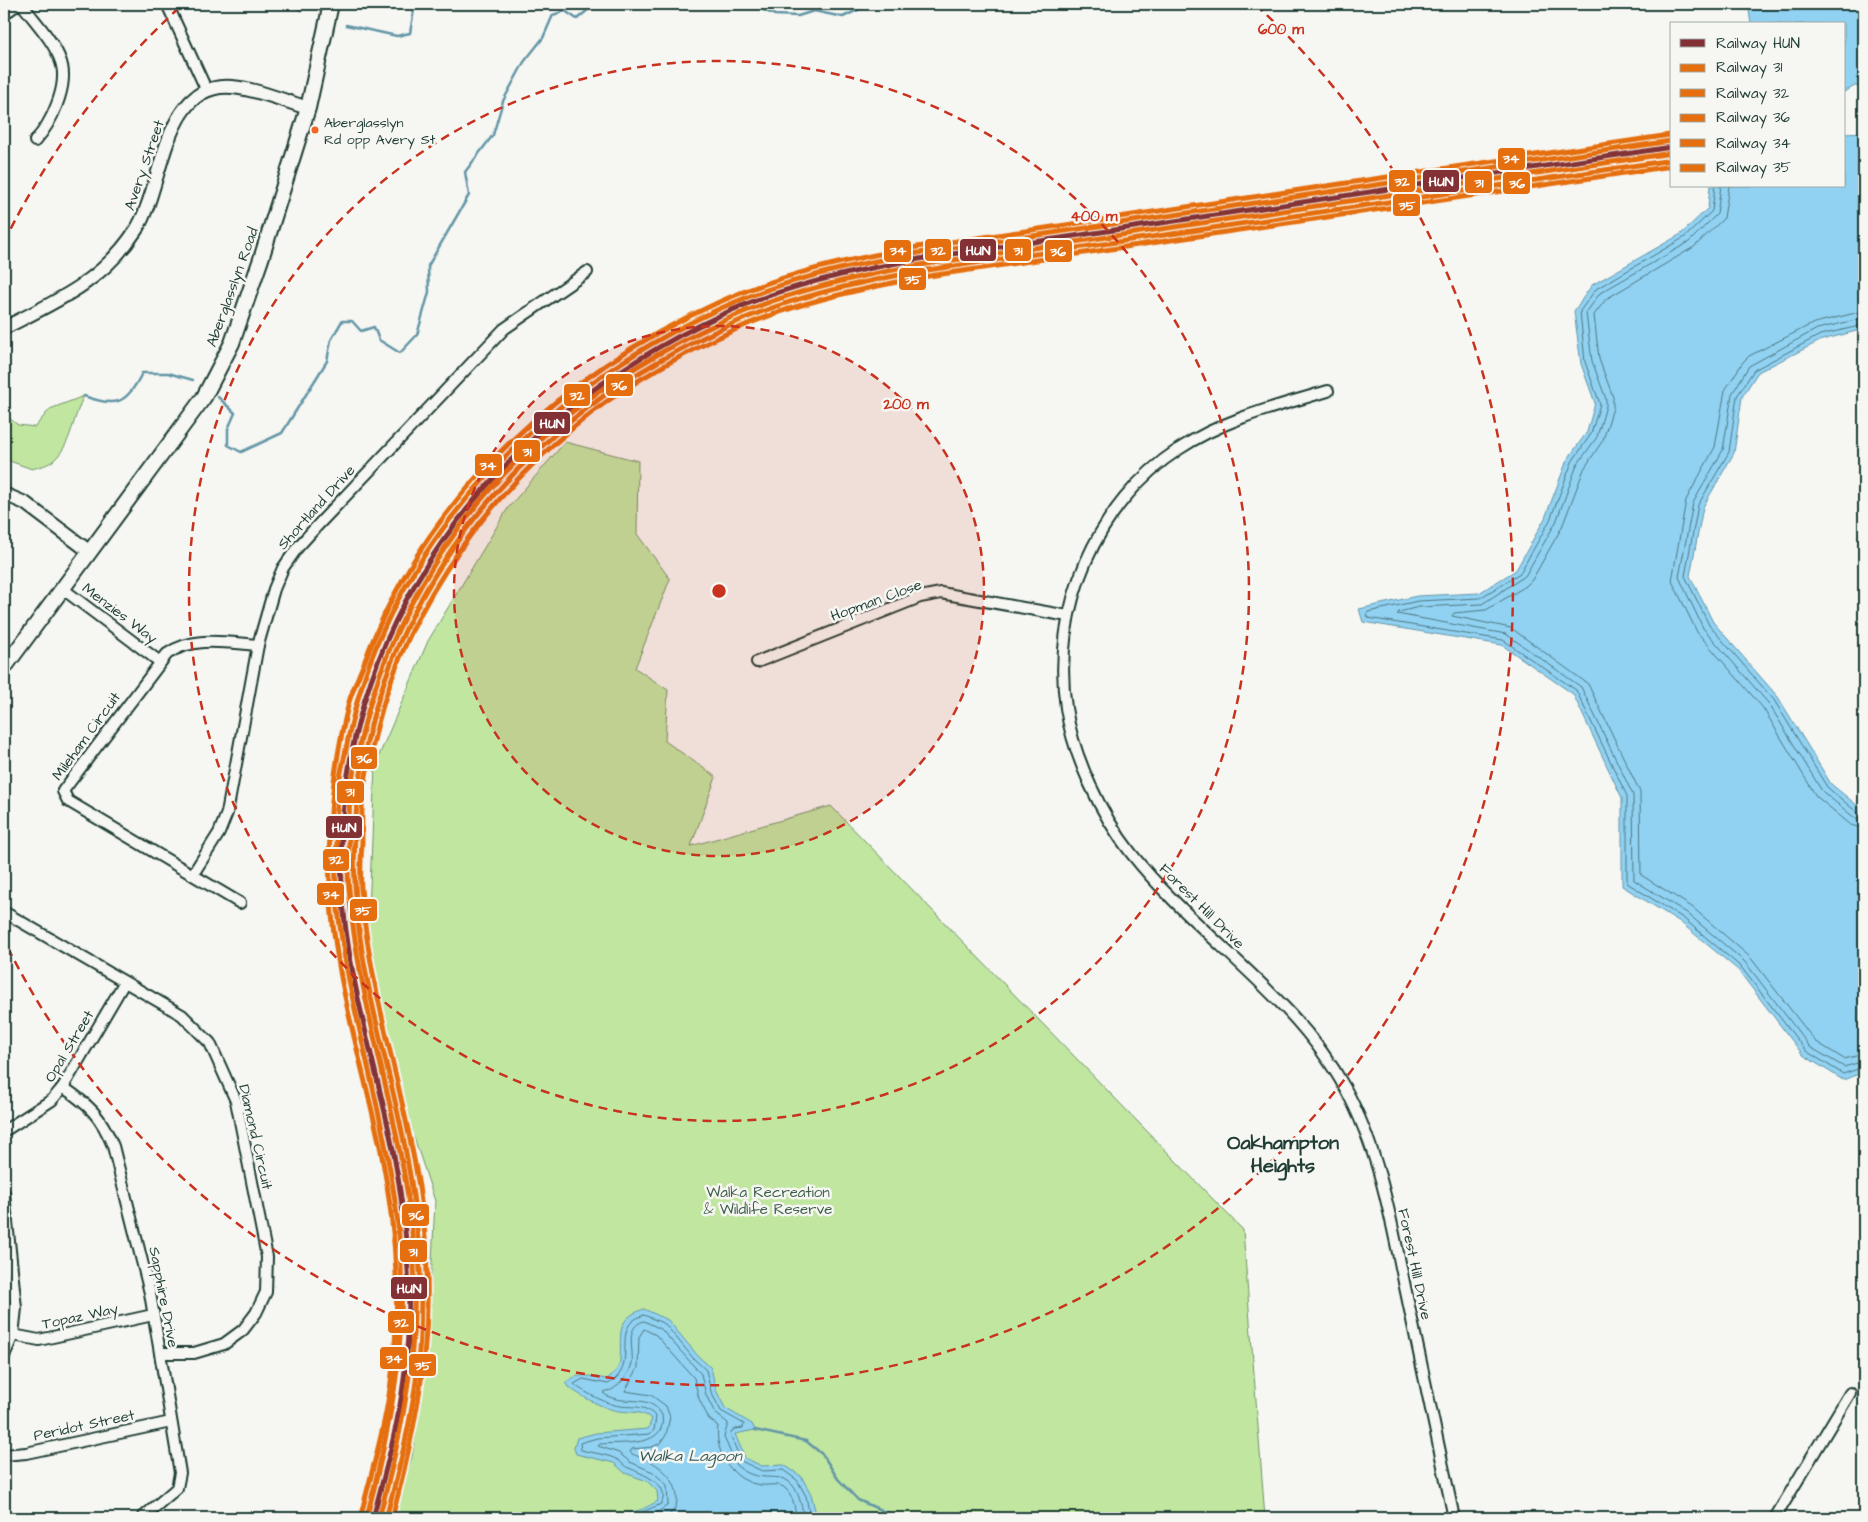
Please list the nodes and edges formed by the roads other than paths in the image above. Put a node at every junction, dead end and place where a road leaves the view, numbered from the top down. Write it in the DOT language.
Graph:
graph roads {
  1 [pos="20,4"];
  2 [pos="167,4"];
  3 [pos="331,4"];
  4 [pos="4,14"];
  5 [pos="206,90"];
  6 [pos="308,108"];
  7 [pos="36,142"];
  8 [pos="587,272"];
  9 [pos="4,328"];
  10 [pos="1328,391"];
  11 [pos="4,494"];
  12 [pos="90,552"];
  13 [pos="63,589"];
  14 [pos="1068,616"];
  15 [pos="258,645"];
  16 [pos="160,662"];
  17 [pos="757,662"];
  18 [pos="4,668"];
  19 [pos="193,874"];
  20 [pos="240,903"];
  21 [pos="4,912"];
  22 [pos="124,982"];
  23 [pos="63,1087"];
  24 [pos="4,1131"];
  25 [pos="4,1193"];
  26 [pos="153,1315"];
  27 [pos="13,1335"];
  28 [pos="160,1353"];
  29 [pos="4,1356"];
  30 [pos="1850,1393"];
  31 [pos="171,1422"];
  32 [pos="4,1455"];
  33 [pos="142,1518"];
  34 [pos="1454,1518"];
  35 [pos="1775,1518"];
  1 -- 4 [label="street"];
  1 -- 7 [label="street"];
  2 -- 5 [label="street"];
  3 -- 6 [label="main road, Aberglasslyn Road"];
  5 -- 6 [label="street, Avery Street"];
  5 -- 9 [label="street, Avery Street"];
  6 -- 12 [label="main road, Aberglasslyn Road"];
  8 -- 15 [label="street, Shortland Drive"];
  10 -- 14 [label="street, Forest Hill Drive"];
  11 -- 12 [label="street"];
  12 -- 13 [label="main road, Aberglasslyn Road"];
  13 -- 16 [label="street, Menzies Way"];
  13 -- 18 [label="main road, Aberglasslyn Road"];
  14 -- 17 [label="street, Hopman Close"];
  14 -- 34 [label="street, Forest Hill Drive"];
  15 -- 16 [label="street, Mileham Circuit"];
  15 -- 19 [label="street, Shortland Drive"];
  16 -- 19 [label="street, Mileham Circuit"];
  19 -- 20 [label="street, Mileham Circuit"];
  21 -- 22 [label="street, Diamond Circuit"];
  22 -- 23 [label="street, Opal Street"];
  22 -- 28 [label="street, Diamond Circuit"];
  23 -- 24 [label="street, Opal Street"];
  23 -- 26 [label="street, Sapphire Drive"];
  25 -- 27 [label="street"];
  26 -- 27 [label="street, Topaz Way"];
  26 -- 28 [label="street, Sapphire Drive"];
  27 -- 29 [label="street"];
  28 -- 31 [label="street, Sapphire Drive"];
  30 -- 35 [label="street"];
  31 -- 32 [label="street, Peridot Street"];
  31 -- 33 [label="street, Sapphire Drive"];
}
